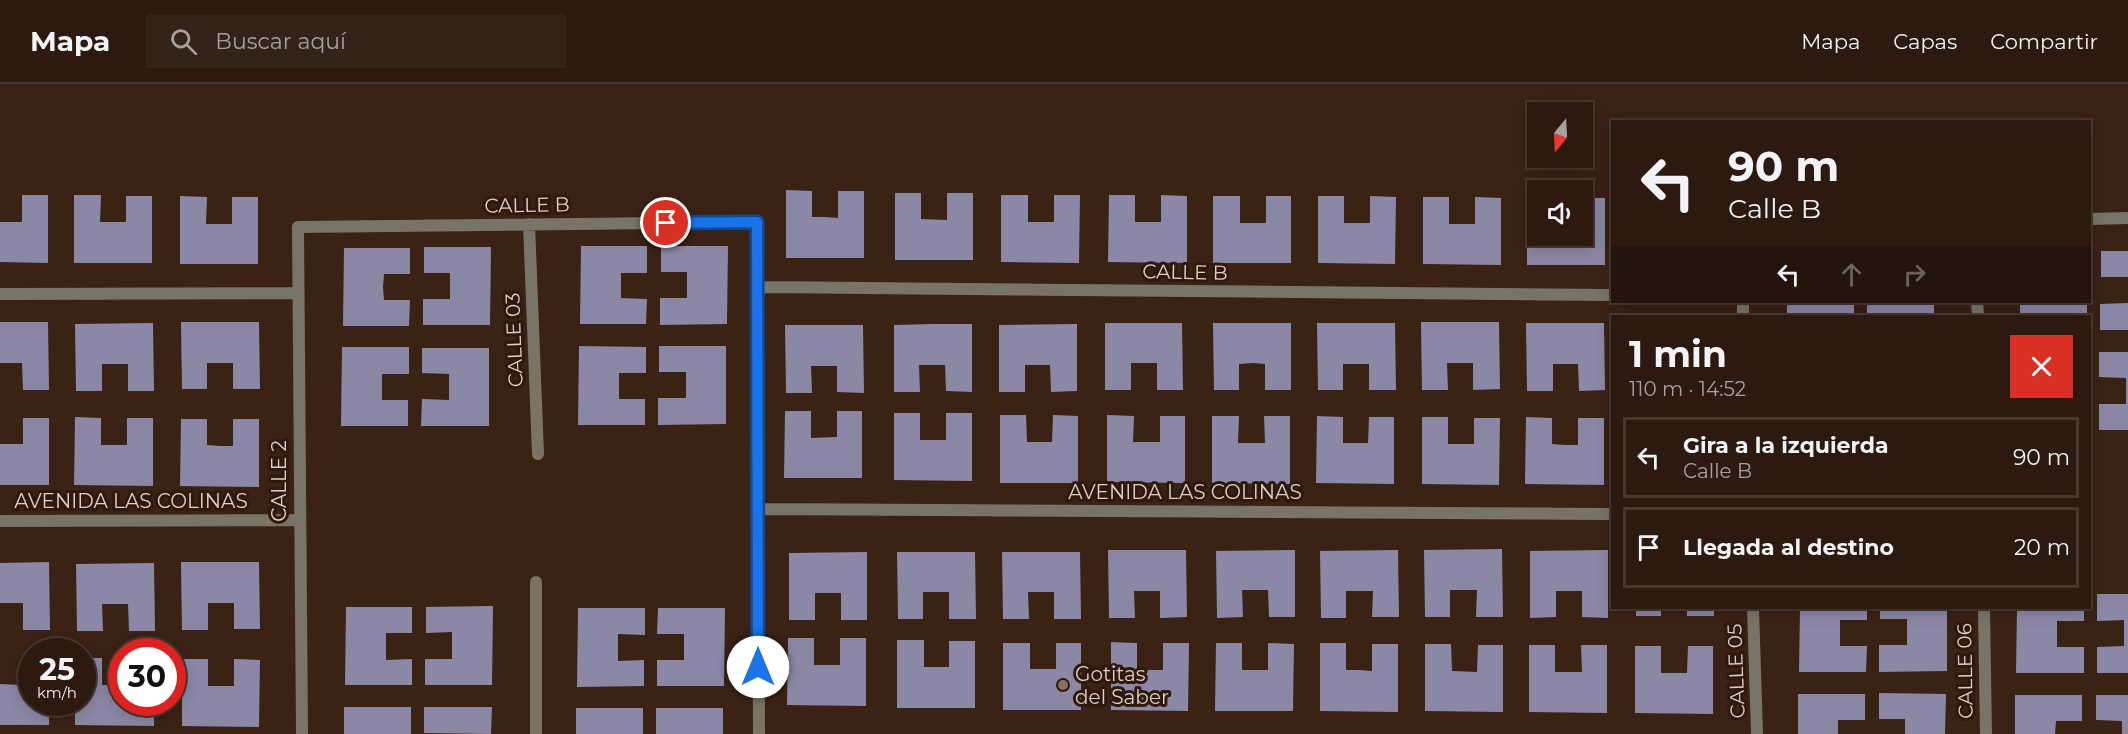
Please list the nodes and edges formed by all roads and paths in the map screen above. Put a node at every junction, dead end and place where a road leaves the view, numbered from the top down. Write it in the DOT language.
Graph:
graph roads {
  1 [pos="2128,218"];
  2 [pos="2091,219"];
  3 [pos="529,224"];
  4 [pos="298,227"];
  5 [pos="758,287"];
  6 [pos="298,293"];
  7 [pos="0,294"];
  8 [pos="1611,295"];
  9 [pos="538,454"];
  10 [pos="758,509"];
  11 [pos="1611,514"];
  12 [pos="299,520"];
  13 [pos="0,521"];
  14 [pos="536,582"];
  15 [pos="1753,609"];
  16 [pos="1984,609"];
  17 [pos="302,734"];
  18 [pos="536,734"];
  19 [pos="759,734"];
  20 [pos="1757,734"];
  21 [pos="1986,734"];
  1 -- 2 [label="street"];
  3 -- 4 [label="street, CALLE B"];
  3 -- 5 [label="street, CALLE B"];
  3 -- 9 [label="street, CALLE 03"];
  4 -- 6 [label="street, CALLE 2"];
  5 -- 8 [label="street, CALLE B"];
  5 -- 10 [label="street"];
  6 -- 7 [label="street"];
  6 -- 12 [label="street, CALLE 2"];
  10 -- 11 [label="street, AVENIDA LAS COLINAS"];
  10 -- 19 [label="street"];
  12 -- 13 [label="street, AVENIDA LAS COLINAS"];
  12 -- 17 [label="street, CALLE 2"];
  14 -- 18 [label="street"];
  15 -- 20 [label="street, CALLE 05"];
  16 -- 21 [label="street, CALLE 06"];
}
